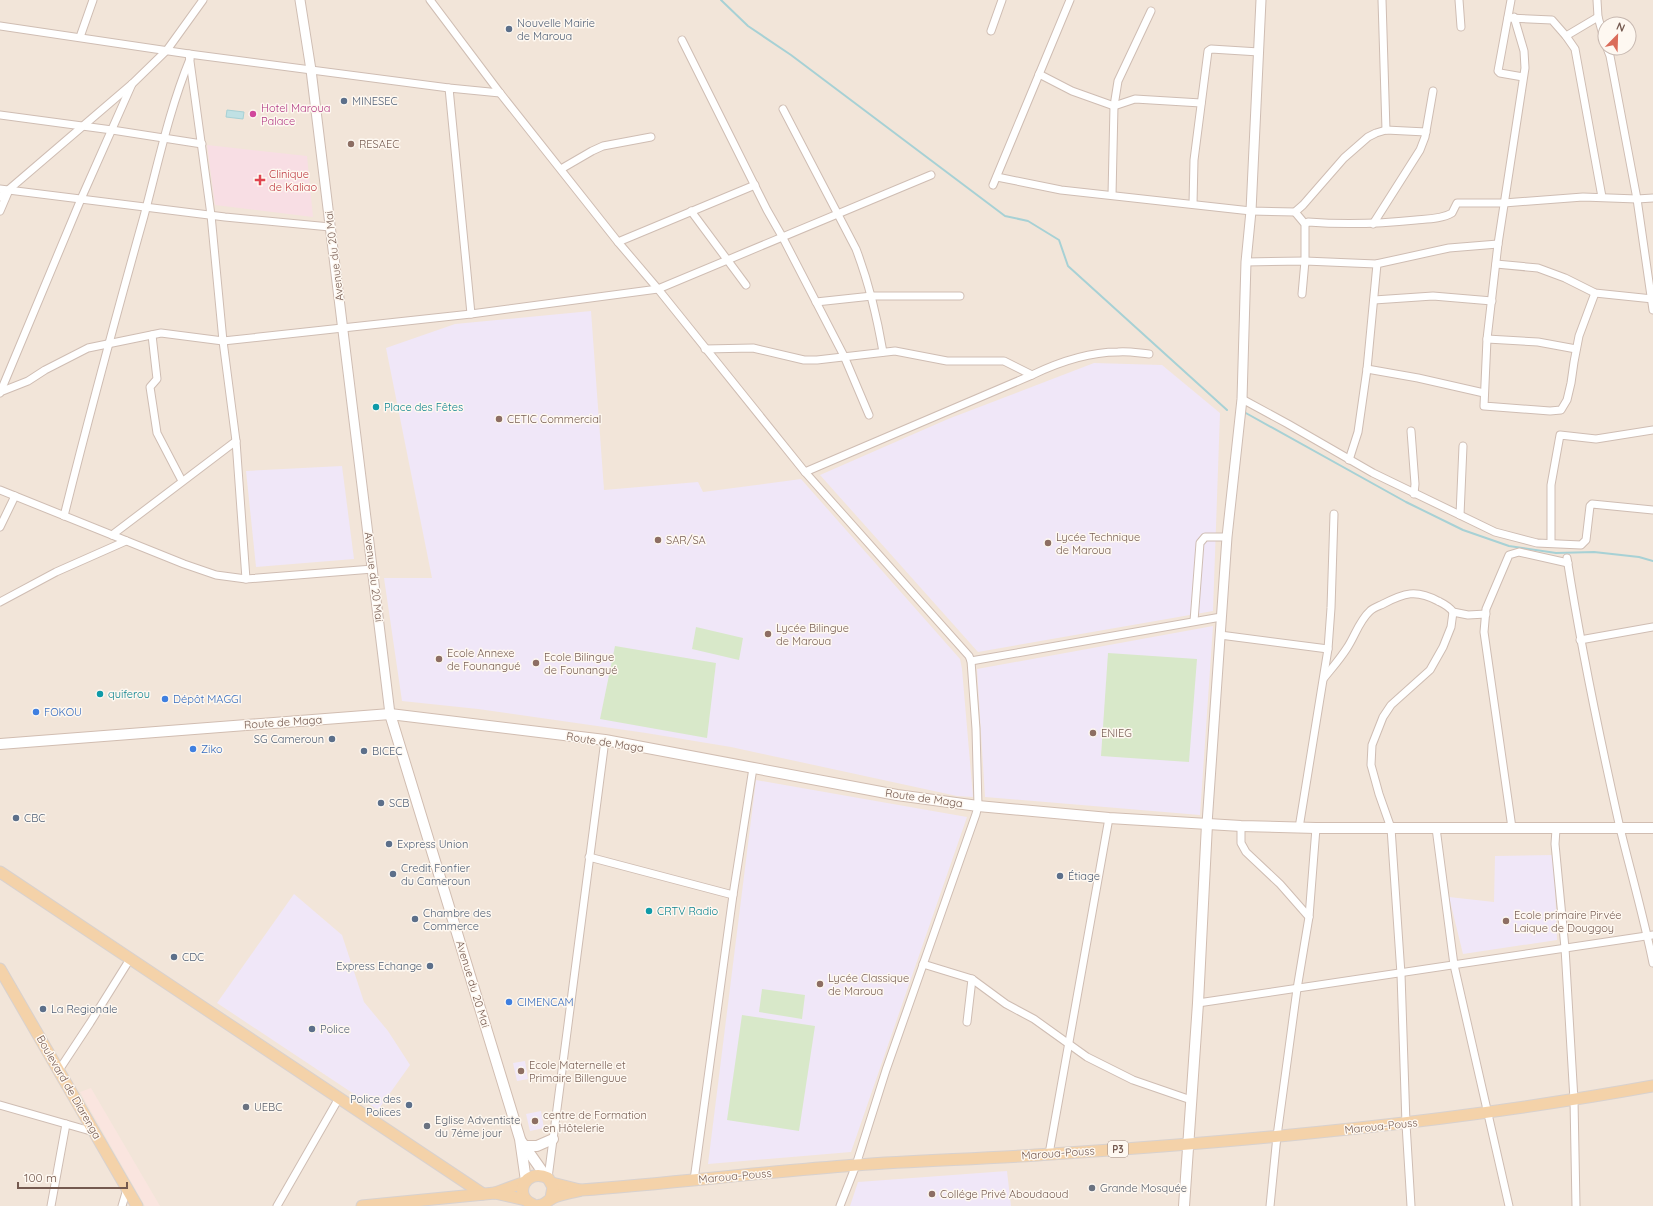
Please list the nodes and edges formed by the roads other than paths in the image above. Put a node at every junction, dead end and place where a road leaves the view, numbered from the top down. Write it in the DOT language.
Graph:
graph roads {
  1 [pos="93,0"];
  2 [pos="203,0"];
  3 [pos="300,0"];
  4 [pos="430,0"];
  5 [pos="1002,0"];
  6 [pos="1070,0"];
  7 [pos="1261,0"];
  8 [pos="1382,0"];
  9 [pos="1459,0"];
  10 [pos="1511,0"];
  11 [pos="1597,0"];
  12 [pos="1151,11"];
  13 [pos="1598,16"];
  14 [pos="1511,18"];
  15 [pos="1597,18"];
  16 [pos="0,26"];
  17 [pos="1460,27"];
  18 [pos="991,31"];
  19 [pos="1566,36"];
  20 [pos="80,37"];
  21 [pos="682,40"];
  22 [pos="167,50"];
  23 [pos="1259,52"];
  24 [pos="1609,56"];
  25 [pos="190,57"];
  26 [pos="311,70"];
  27 [pos="1039,74"];
  28 [pos="1523,77"];
  29 [pos="132,84"];
  30 [pos="449,88"];
  31 [pos="1433,91"];
  32 [pos="500,93"];
  33 [pos="1201,103"];
  34 [pos="1114,106"];
  35 [pos="783,109"];
  36 [pos="0,115"];
  37 [pos="82,126"];
  38 [pos="112,130"];
  39 [pos="1386,130"];
  40 [pos="1426,132"];
  41 [pos="164,138"];
  42 [pos="651,138"];
  43 [pos="202,144"];
  44 [pos="561,169"];
  45 [pos="931,175"];
  46 [pos="997,177"];
  47 [pos="755,185"];
  48 [pos="993,185"];
  49 [pos="0,189"];
  50 [pos="10,190"];
  51 [pos="1112,195"];
  52 [pos="0,197"];
  53 [pos="1602,197"];
  54 [pos="1653,198"];
  55 [pos="81,199"];
  56 [pos="1637,199"];
  57 [pos="1504,203"];
  58 [pos="1193,204"];
  59 [pos="146,207"];
  60 [pos="0,211"];
  61 [pos="691,211"];
  62 [pos="1251,211"];
  63 [pos="1295,212"];
  64 [pos="211,215"];
  65 [pos="839,215"];
  66 [pos="1305,224"];
  67 [pos="1373,224"];
  68 [pos="330,227"];
  69 [pos="783,238"];
  70 [pos="618,242"];
  71 [pos="1498,244"];
  72 [pos="728,260"];
  73 [pos="1304,261"];
  74 [pos="1246,262"];
  75 [pos="1377,264"];
  76 [pos="1496,264"];
  77 [pos="746,285"];
  78 [pos="658,289"];
  79 [pos="1595,293"];
  80 [pos="1302,294"];
  81 [pos="872,296"];
  82 [pos="960,296"];
  83 [pos="1652,299"];
  84 [pos="1374,300"];
  85 [pos="1492,301"];
  86 [pos="816,302"];
  87 [pos="1653,310"];
  88 [pos="471,314"];
  89 [pos="342,328"];
  90 [pos="152,335"];
  91 [pos="1487,339"];
  92 [pos="223,341"];
  93 [pos="108,344"];
  94 [pos="705,349"];
  95 [pos="1576,350"];
  96 [pos="883,352"];
  97 [pos="1148,354"];
  98 [pos="844,356"];
  99 [pos="1367,369"];
  100 [pos="1032,375"];
  101 [pos="0,392"];
  102 [pos="1484,393"];
  103 [pos="1242,399"];
  104 [pos="869,415"];
  105 [pos="1653,430"];
  106 [pos="1411,431"];
  107 [pos="236,442"];
  108 [pos="1463,446"];
  109 [pos="1349,460"];
  110 [pos="805,472"];
  111 [pos="182,481"];
  112 [pos="0,490"];
  113 [pos="1414,494"];
  114 [pos="15,496"];
  115 [pos="1653,510"];
  116 [pos="1334,514"];
  117 [pos="1460,514"];
  118 [pos="64,516"];
  119 [pos="0,527"];
  120 [pos="112,535"];
  121 [pos="1227,537"];
  122 [pos="126,541"];
  123 [pos="1551,543"];
  124 [pos="373,569"];
  125 [pos="246,579"];
  126 [pos="0,602"];
  127 [pos="1453,612"];
  128 [pos="1486,614"];
  129 [pos="1221,617"];
  130 [pos="1194,621"];
  131 [pos="1653,627"];
  132 [pos="1220,635"];
  133 [pos="1580,640"];
  134 [pos="1328,649"];
  135 [pos="971,661"];
  136 [pos="1323,680"];
  137 [pos="390,714"];
  138 [pos="605,740"];
  139 [pos="0,744"];
  140 [pos="753,768"];
  141 [pos="978,806"];
  142 [pos="1109,818"];
  143 [pos="1207,824"];
  144 [pos="1241,826"];
  145 [pos="1299,828"];
  146 [pos="1316,828"];
  147 [pos="1391,828"];
  148 [pos="1436,828"];
  149 [pos="1512,828"];
  150 [pos="1620,828"];
  151 [pos="1653,828"];
  152 [pos="1556,829"];
  153 [pos="588,857"];
  154 [pos="0,872"];
  155 [pos="733,895"];
  156 [pos="1308,917"];
  157 [pos="1650,935"];
  158 [pos="1565,948"];
  159 [pos="130,959"];
  160 [pos="1653,963"];
  161 [pos="923,964"];
  162 [pos="1454,965"];
  163 [pos="1401,974"];
  164 [pos="1,977"];
  165 [pos="972,979"];
  166 [pos="1297,989"];
  167 [pos="1198,1003"];
  168 [pos="967,1022"];
  169 [pos="1068,1044"];
  170 [pos="59,1070"];
  171 [pos="1653,1086"];
  172 [pos="339,1098"];
  173 [pos="1191,1100"];
  174 [pos="1574,1100"];
  175 [pos="0,1104"];
  176 [pos="1487,1112"];
  177 [pos="66,1124"];
  178 [pos="1406,1124"];
  179 [pos="94,1132"];
  180 [pos="1277,1136"];
  181 [pos="553,1139"];
  182 [pos="523,1143"];
  183 [pos="1189,1144"];
  184 [pos="1049,1154"];
  185 [pos="856,1165"];
  186 [pos="549,1180"];
  187 [pos="694,1180"];
  188 [pos="525,1181"];
  189 [pos="128,1189"];
  190 [pos="581,1190"];
  191 [pos="495,1193"];
  192 [pos="483,1194"];
  193 [pos="552,1198"];
  194 [pos="526,1200"];
  195 [pos="415,1204"];
  196 [pos="51,1206"];
  197 [pos="122,1206"];
  198 [pos="137,1206"];
  199 [pos="277,1206"];
  200 [pos="362,1206"];
  201 [pos="840,1206"];
  202 [pos="1184,1206"];
  203 [pos="1270,1206"];
  204 [pos="1411,1206"];
  205 [pos="1509,1206"];
  206 [pos="1576,1206"];
  1 -- 20 [label="street"];
  2 -- 22 [label="street"];
  3 -- 26 [label="street, Avenue du 20 Mai"];
  4 -- 32 [label="street"];
  5 -- 18 [label="street"];
  6 -- 27 [label="street"];
  7 -- 23 [label="street"];
  8 -- 39 [label="street"];
  9 -- 17 [label="street"];
  10 -- 14 [label="street"];
  11 -- 13 [label="street"];
  12 -- 34 [label="street"];
  14 -- 19 [label="street"];
  14 -- 28 [label="street"];
  14 -- 28 [label="street"];
  15 -- 19 [label="street"];
  16 -- 20 [label="street"];
  19 -- 53 [label="street"];
  20 -- 22 [label="street"];
  21 -- 47 [label="street"];
  22 -- 25 [label="street"];
  22 -- 29 [label="street"];
  23 -- 33 [label="street"];
  23 -- 62 [label="street"];
  24 -- 56 [label="street"];
  25 -- 26 [label="street"];
  25 -- 41 [label="street"];
  25 -- 43 [label="street"];
  26 -- 30 [label="street"];
  26 -- 68 [label="street, Avenue du 20 Mai"];
  27 -- 34 [label="street"];
  27 -- 46 [label="street"];
  28 -- 57 [label="street"];
  29 -- 37 [label="street"];
  29 -- 38 [label="street"];
  30 -- 32 [label="street"];
  30 -- 88 [label="street"];
  31 -- 40 [label="street"];
  32 -- 44 [label="street"];
  33 -- 34 [label="street"];
  33 -- 58 [label="street"];
  34 -- 51 [label="street"];
  35 -- 65 [label="street"];
  36 -- 37 [label="street"];
  37 -- 38 [label="street"];
  37 -- 50 [label="street"];
  38 -- 41 [label="street"];
  38 -- 55 [label="street"];
  39 -- 40 [label="street"];
  39 -- 63 [label="street"];
  40 -- 67 [label="street"];
  41 -- 43 [label="street"];
  41 -- 59 [label="street"];
  42 -- 44 [label="street"];
  43 -- 64 [label="street"];
  44 -- 70 [label="street"];
  45 -- 65 [label="street"];
  46 -- 48 [label="street"];
  46 -- 51 [label="street"];
  47 -- 61 [label="street"];
  47 -- 69 [label="street"];
  49 -- 50 [label="street"];
  50 -- 52 [label="street"];
  50 -- 55 [label="street"];
  50 -- 60 [label="street"];
  51 -- 58 [label="street"];
  53 -- 56 [label="street"];
  53 -- 57 [label="street"];
  54 -- 56 [label="street"];
  55 -- 59 [label="street"];
  55 -- 101 [label="street"];
  56 -- 83 [label="street"];
  57 -- 67 [label="street"];
  57 -- 71 [label="street"];
  58 -- 62 [label="street"];
  59 -- 64 [label="street"];
  59 -- 93 [label="street"];
  61 -- 70 [label="street"];
  61 -- 72 [label="street"];
  62 -- 63 [label="street"];
  62 -- 74 [label="street"];
  63 -- 66 [label="street"];
  64 -- 68 [label="street"];
  64 -- 92 [label="street"];
  65 -- 69 [label="street"];
  65 -- 81 [label="street"];
  66 -- 67 [label="street"];
  66 -- 73 [label="street"];
  68 -- 89 [label="street, Avenue du 20 Mai"];
  69 -- 72 [label="street"];
  69 -- 86 [label="street"];
  70 -- 78 [label="street"];
  71 -- 75 [label="street"];
  71 -- 76 [label="street"];
  72 -- 77 [label="street"];
  72 -- 78 [label="street"];
  73 -- 74 [label="street"];
  73 -- 75 [label="street"];
  73 -- 80 [label="street"];
  74 -- 103 [label="street"];
  75 -- 84 [label="street"];
  76 -- 79 [label="street"];
  76 -- 85 [label="street"];
  78 -- 88 [label="street"];
  78 -- 94 [label="street"];
  79 -- 83 [label="street"];
  79 -- 95 [label="street"];
  81 -- 82 [label="street"];
  81 -- 86 [label="street"];
  81 -- 96 [label="street"];
  83 -- 87 [label="street"];
  84 -- 85 [label="street"];
  84 -- 99 [label="street"];
  85 -- 91 [label="street"];
  86 -- 98 [label="street"];
  88 -- 89 [label="street"];
  89 -- 92 [label="street"];
  89 -- 124 [label="street, Avenue du 20 Mai"];
  90 -- 92 [label="street"];
  90 -- 93 [label="street"];
  90 -- 111 [label="street"];
  91 -- 95 [label="street"];
  91 -- 102 [label="street"];
  92 -- 107 [label="street"];
  93 -- 101 [label="street"];
  93 -- 118 [label="street"];
  94 -- 98 [label="street"];
  94 -- 110 [label="street"];
  95 -- 102 [label="street"];
  96 -- 98 [label="street"];
  96 -- 100 [label="street"];
  97 -- 100 [label="street"];
  98 -- 104 [label="street"];
  99 -- 102 [label="street"];
  99 -- 109 [label="street"];
  100 -- 110 [label="street"];
  103 -- 109 [label="street"];
  103 -- 121 [label="street"];
  105 -- 123 [label="street"];
  106 -- 113 [label="street"];
  107 -- 111 [label="street"];
  107 -- 125 [label="street"];
  108 -- 117 [label="street"];
  109 -- 113 [label="street"];
  110 -- 135 [label="street"];
  111 -- 120 [label="street"];
  112 -- 114 [label="street"];
  113 -- 117 [label="street"];
  114 -- 118 [label="street"];
  114 -- 119 [label="street"];
  115 -- 123 [label="street"];
  116 -- 134 [label="street"];
  117 -- 123 [label="street"];
  118 -- 120 [label="street"];
  120 -- 122 [label="street"];
  121 -- 129 [label="street"];
  121 -- 130 [label="street"];
  122 -- 125 [label="street"];
  122 -- 126 [label="street"];
  124 -- 125 [label="street"];
  124 -- 137 [label="street, Avenue du 20 Mai"];
  127 -- 128 [label="street"];
  127 -- 136 [label="street"];
  127 -- 147 [label="street"];
  128 -- 133 [label="street"];
  128 -- 149 [label="street"];
  129 -- 130 [label="street"];
  129 -- 132 [label="street"];
  130 -- 135 [label="street"];
  131 -- 133 [label="street"];
  132 -- 134 [label="street"];
  132 -- 143 [label="street"];
  133 -- 150 [label="street"];
  134 -- 136 [label="street"];
  135 -- 141 [label="street"];
  136 -- 145 [label="street"];
  137 -- 138 [label="main road, Route de Maga"];
  137 -- 139 [label="main road, Route de Maga"];
  137 -- 182 [label="main road, Avenue du 20 Mai"];
  138 -- 140 [label="main road, Route de Maga"];
  138 -- 153 [label="street"];
  140 -- 141 [label="main road, Route de Maga"];
  140 -- 155 [label="street"];
  141 -- 142 [label="main road, Route de Maga"];
  141 -- 161 [label="street"];
  142 -- 143 [label="main road, Route de Maga"];
  142 -- 169 [label="street"];
  143 -- 144 [label="main road, Route de Maga"];
  143 -- 167 [label="main road"];
  144 -- 145 [label="main road, Route de Maga"];
  144 -- 156 [label="street"];
  145 -- 146 [label="main road, Route de Maga"];
  146 -- 147 [label="main road, Route de Maga"];
  146 -- 156 [label="street"];
  147 -- 148 [label="main road, Route de Maga"];
  147 -- 163 [label="street"];
  148 -- 149 [label="main road, Route de Maga"];
  148 -- 162 [label="street"];
  149 -- 152 [label="main road, Route de Maga"];
  150 -- 151 [label="main road, Route de Maga"];
  150 -- 152 [label="main road, Route de Maga"];
  150 -- 157 [label="street"];
  152 -- 158 [label="street"];
  153 -- 155 [label="street"];
  153 -- 181 [label="street"];
  154 -- 159 [label="main road"];
  155 -- 187 [label="street"];
  156 -- 166 [label="street"];
  157 -- 158 [label="street"];
  157 -- 160 [label="street"];
  158 -- 162 [label="street"];
  158 -- 174 [label="street"];
  159 -- 170 [label="street"];
  159 -- 172 [label="main road"];
  161 -- 165 [label="street"];
  161 -- 185 [label="street"];
  162 -- 163 [label="street"];
  162 -- 176 [label="street"];
  163 -- 166 [label="street"];
  163 -- 178 [label="street"];
  164 -- 170 [label="main road, Boulevard de Diarenga"];
  165 -- 168 [label="street"];
  165 -- 169 [label="street"];
  166 -- 167 [label="street"];
  166 -- 180 [label="street"];
  167 -- 173 [label="main road"];
  169 -- 173 [label="street"];
  169 -- 184 [label="street"];
  170 -- 179 [label="main road, Boulevard de Diarenga"];
  171 -- 174 [label="main road, Maroua-Pouss / P3"];
  172 -- 192 [label="main road"];
  172 -- 199 [label="street"];
  173 -- 183 [label="main road"];
  174 -- 176 [label="main road, Maroua-Pouss / P3"];
  174 -- 206 [label="street"];
  175 -- 177 [label="street"];
  176 -- 178 [label="main road, Maroua-Pouss / P3"];
  176 -- 205 [label="street"];
  177 -- 179 [label="street"];
  177 -- 196 [label="street"];
  178 -- 180 [label="main road, Maroua-Pouss / P3"];
  178 -- 204 [label="street"];
  179 -- 189 [label="main road, Boulevard de Diarenga"];
  180 -- 183 [label="main road, Maroua-Pouss / P3"];
  180 -- 203 [label="street"];
  181 -- 182 [label="main road"];
  181 -- 186 [label="street"];
  182 -- 186 [label="main road"];
  182 -- 188 [label="main road"];
  183 -- 184 [label="main road, Maroua-Pouss / P3"];
  183 -- 202 [label="main road"];
  184 -- 185 [label="main road, Maroua-Pouss / P3"];
  185 -- 187 [label="main road, Maroua-Pouss / P3"];
  185 -- 201 [label="street"];
  186 -- 188 [label="main road"];
  186 -- 190 [label="main road"];
  186 -- 193 [label="main road"];
  187 -- 190 [label="main road, Maroua-Pouss / P3"];
  188 -- 191 [label="main road"];
  188 -- 194 [label="main road"];
  189 -- 197 [label="street"];
  189 -- 198 [label="main road, Boulevard de Diarenga"];
  190 -- 193 [label="main road"];
  191 -- 192 [label="main road"];
  191 -- 194 [label="main road"];
  192 -- 195 [label="main road"];
  193 -- 194 [label="main road"];
  195 -- 200 [label="main road"];
}
